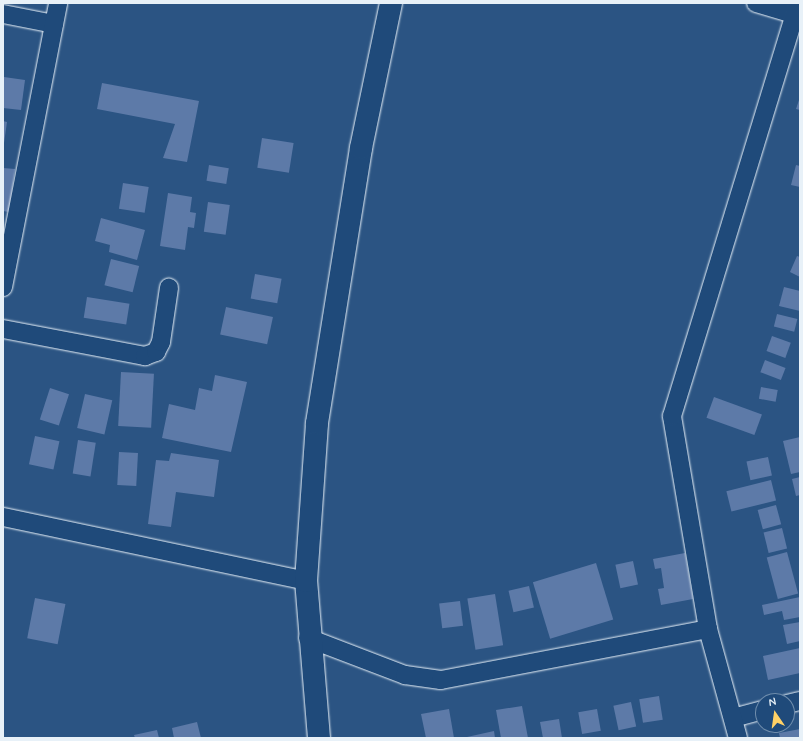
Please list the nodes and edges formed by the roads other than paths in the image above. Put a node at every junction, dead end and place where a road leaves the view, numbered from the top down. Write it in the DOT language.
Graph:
graph roads {
  1 [pos="58,3"];
  2 [pos="391,3"];
  3 [pos="756,3"];
  4 [pos="798,11"];
  5 [pos="3,14"];
  6 [pos="54,24"];
  7 [pos="3,287"];
  8 [pos="169,288"];
  9 [pos="3,329"];
  10 [pos="3,517"];
  11 [pos="306,581"];
  12 [pos="708,629"];
  13 [pos="308,638"];
  14 [pos="755,712"];
  15 [pos="733,718"];
  16 [pos="319,738"];
  17 [pos="738,738"];
  1 -- 6 [label="street"];
  2 -- 11 [label="street"];
  3 -- 4 [label="street"];
  4 -- 12 [label="street"];
  5 -- 6 [label="street"];
  6 -- 7 [label="street"];
  8 -- 9 [label="street"];
  10 -- 11 [label="street"];
  11 -- 13 [label="street"];
  12 -- 13 [label="street"];
  12 -- 15 [label="street"];
  13 -- 16 [label="street"];
  14 -- 15 [label="street"];
  15 -- 17 [label="street"];
}
